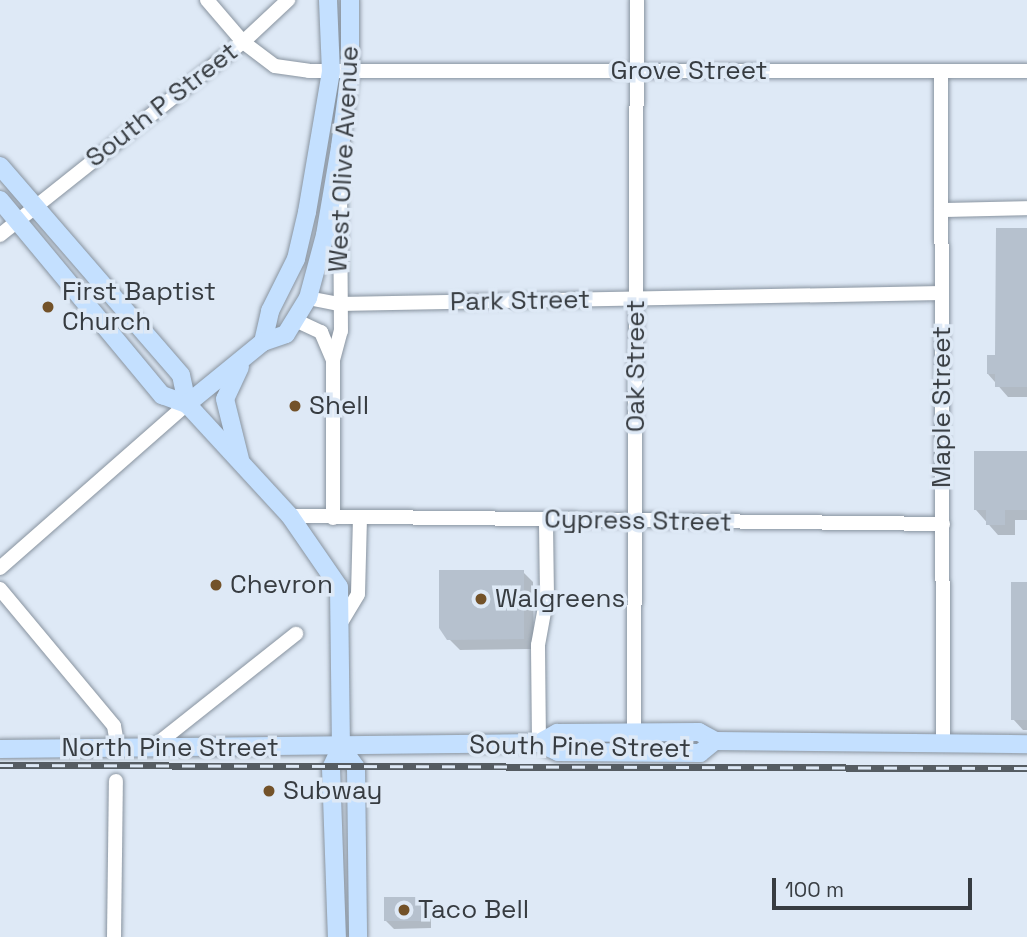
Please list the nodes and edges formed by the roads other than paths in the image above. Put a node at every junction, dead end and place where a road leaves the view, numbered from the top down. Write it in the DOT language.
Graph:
graph roads {
  1 [pos="207,0"];
  2 [pos="288,0"];
  3 [pos="328,0"];
  4 [pos="350,0"];
  5 [pos="637,0"];
  6 [pos="243,42"];
  7 [pos="941,71"];
  8 [pos="1027,71"];
  9 [pos="331,72"];
  10 [pos="351,72"];
  11 [pos="637,72"];
  12 [pos="340,148"];
  13 [pos="0,166"];
  14 [pos="0,200"];
  15 [pos="32,205"];
  16 [pos="1027,208"];
  17 [pos="941,209"];
  18 [pos="307,212"];
  19 [pos="17,220"];
  20 [pos="0,235"];
  21 [pos="942,293"];
  22 [pos="308,298"];
  23 [pos="636,299"];
  24 [pos="338,304"];
  25 [pos="295,320"];
  26 [pos="263,342"];
  27 [pos="246,356"];
  28 [pos="333,360"];
  29 [pos="187,404"];
  30 [pos="243,466"];
  31 [pos="290,516"];
  32 [pos="333,518"];
  33 [pos="360,518"];
  34 [pos="546,520"];
  35 [pos="636,521"];
  36 [pos="943,524"];
  37 [pos="0,568"];
  38 [pos="0,589"];
  39 [pos="342,621"];
  40 [pos="296,634"];
  41 [pos="634,733"];
  42 [pos="713,740"];
  43 [pos="943,744"];
  44 [pos="1027,744"];
  45 [pos="543,745"];
  46 [pos="341,747"];
  47 [pos="118,748"];
  48 [pos="152,748"];
  49 [pos="0,749"];
  50 [pos="116,781"];
  51 [pos="114,937"];
  52 [pos="337,937"];
  53 [pos="358,937"];
  1 -- 6 [label="street, Grove Street"];
  2 -- 6 [label="street, South P Street"];
  3 -- 9 [label="main road, West Olive Avenue"];
  4 -- 10 [label="main road, West Olive Avenue"];
  5 -- 11 [label="street, Oak Street"];
  6 -- 9 [label="street, Grove Street"];
  6 -- 15 [label="street, South P Street"];
  7 -- 8 [label="street, Grove Street"];
  7 -- 11 [label="street, Grove Street"];
  7 -- 17 [label="street, Maple Street"];
  9 -- 10 [label="street, Grove Street"];
  9 -- 18 [label="main road, West Olive Avenue"];
  10 -- 11 [label="street, Grove Street"];
  10 -- 12 [label="main road, West Olive Avenue"];
  11 -- 23 [label="street, Oak Street"];
  12 -- 22 [label="main road"];
  12 -- 24 [label="street, West Olive Avenue"];
  13 -- 15 [label="main road"];
  14 -- 19 [label="main road"];
  15 -- 19 [label="street, South P Street"];
  15 -- 29 [label="main road"];
  16 -- 17 [label="street"];
  17 -- 21 [label="street, Maple Street"];
  18 -- 22 [label="main road"];
  18 -- 26 [label="main road, West Olive Avenue"];
  19 -- 20 [label="street, South P Street"];
  19 -- 29 [label="main road"];
  21 -- 23 [label="street, Park Street"];
  21 -- 36 [label="street, Maple Street"];
  22 -- 24 [label="street, Park Street"];
  22 -- 25 [label="main road"];
  23 -- 24 [label="street, Park Street"];
  23 -- 35 [label="street, Oak Street"];
  24 -- 28 [label="street, West Olive Avenue"];
  25 -- 26 [label="main road"];
  25 -- 28 [label="street, West Olive Avenue"];
  26 -- 27 [label="main road"];
  27 -- 29 [label="main road"];
  27 -- 30 [label="main road"];
  28 -- 32 [label="street, West Olive Avenue"];
  29 -- 30 [label="main road"];
  29 -- 37 [label="street"];
  30 -- 31 [label="main road"];
  31 -- 32 [label="street, Cypress Street"];
  31 -- 39 [label="main road"];
  32 -- 33 [label="street, Cypress Street"];
  33 -- 34 [label="street, Cypress Street"];
  33 -- 39 [label="street"];
  34 -- 35 [label="street, Cypress Street"];
  34 -- 45 [label="street"];
  35 -- 36 [label="street, Cypress Street"];
  35 -- 41 [label="street, Oak Street"];
  36 -- 43 [label="street, Maple Street"];
  38 -- 47 [label="street"];
  39 -- 46 [label="main road"];
  40 -- 48 [label="street"];
  41 -- 42 [label="main road"];
  41 -- 45 [label="main road"];
  42 -- 43 [label="main road, South Pine Street"];
  42 -- 45 [label="main road, South Pine Street"];
  43 -- 44 [label="main road, South Pine Street"];
  45 -- 46 [label="main road, South Pine Street"];
  46 -- 48 [label="main road, North Pine Street"];
  46 -- 52 [label="main road"];
  46 -- 53 [label="main road"];
  47 -- 48 [label="main road, North Pine Street"];
  47 -- 49 [label="main road, North Pine Street"];
  50 -- 51 [label="street"];
}
